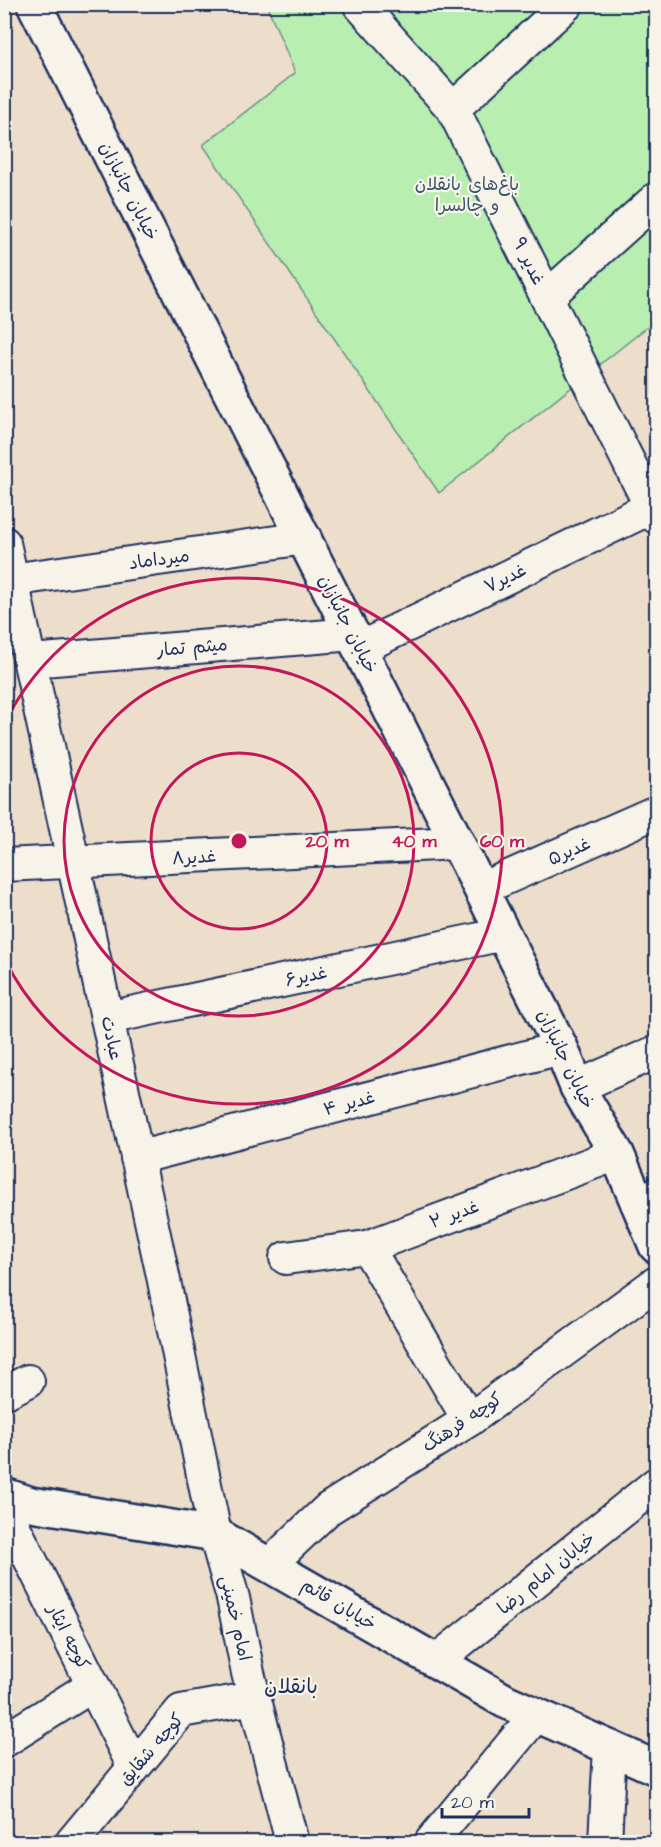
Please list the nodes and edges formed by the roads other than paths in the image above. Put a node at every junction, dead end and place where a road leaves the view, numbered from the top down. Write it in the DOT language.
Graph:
graph roads {
  1 [pos="34,4"];
  2 [pos="359,4"];
  3 [pos="567,4"];
  4 [pos="453,109"];
  5 [pos="657,199"];
  6 [pos="547,297"];
  7 [pos="653,513"];
  8 [pos="305,538"];
  9 [pos="4,543"];
  10 [pos="8,580"];
  11 [pos="357,641"];
  12 [pos="31,661"];
  13 [pos="657,812"];
  14 [pos="458,843"];
  15 [pos="74,863"];
  16 [pos="4,866"];
  17 [pos="481,889"];
  18 [pos="504,934"];
  19 [pos="107,1018"];
  20 [pos="561,1048"];
  21 [pos="657,1052"];
  22 [pos="577,1087"];
  23 [pos="617,1154"];
  24 [pos="137,1158"];
  25 [pos="647,1198"];
  26 [pos="657,1246"];
  27 [pos="367,1247"];
  28 [pos="286,1258"];
  29 [pos="657,1283"];
  30 [pos="469,1420"];
  31 [pos="657,1484"];
  32 [pos="4,1495"];
  33 [pos="9,1530"];
  34 [pos="215,1534"];
  35 [pos="270,1564"];
  36 [pos="436,1661"];
  37 [pos="93,1685"];
  38 [pos="254,1698"];
  39 [pos="536,1715"];
  40 [pos="4,1741"];
  41 [pos="610,1747"];
  42 [pos="134,1767"];
  43 [pos="657,1768"];
  44 [pos="72,1842"];
  45 [pos="292,1842"];
  46 [pos="431,1842"];
  47 [pos="604,1842"];
  1 -- 8 [label="street, خیابان جانبازان"];
  2 -- 4 [label="street, غدیر ۹"];
  3 -- 4 [label="street"];
  4 -- 6 [label="street, غدیر ۹"];
  5 -- 6 [label="street"];
  6 -- 7 [label="street, غدیر ۹"];
  7 -- 11 [label="street, غدیر۷"];
  8 -- 10 [label="street, میرداماد"];
  8 -- 11 [label="street, خیابان جانبازان"];
  9 -- 10 [label="street, عبادت"];
  10 -- 12 [label="street, عبادت"];
  11 -- 12 [label="street, میثم تمار"];
  11 -- 14 [label="street, خیابان جانبازان"];
  12 -- 15 [label="street, عبادت"];
  13 -- 17 [label="street, غدیر۵"];
  14 -- 15 [label="street, غدیر۸"];
  14 -- 17 [label="street, خیابان جانبازان"];
  15 -- 16 [label="street, غدیر۸"];
  15 -- 19 [label="street, عبادت"];
  17 -- 18 [label="street, خیابان جانبازان"];
  18 -- 19 [label="street, غدیر۶"];
  18 -- 20 [label="street, خیابان جانبازان"];
  19 -- 24 [label="street, عبادت"];
  20 -- 22 [label="street, خیابان جانبازان"];
  20 -- 24 [label="street, غدیر ۴"];
  21 -- 22 [label="street"];
  22 -- 23 [label="street, خیابان جانبازان"];
  23 -- 25 [label="street, خیابان جانبازان"];
  23 -- 27 [label="street, غدیر ۲"];
  24 -- 34 [label="street, عبادت"];
  25 -- 26 [label="street, خیابان جانبازان"];
  27 -- 28 [label="street, غدیر ۲"];
  27 -- 30 [label="street"];
  29 -- 30 [label="street, کوچه فرهنگ"];
  30 -- 35 [label="street, کوچه فرهنگ"];
  31 -- 36 [label="street, خیابان امام رضا"];
  32 -- 34 [label="street, خیابان قائم"];
  33 -- 37 [label="street, کوچه ایثار"];
  34 -- 35 [label="street, خیابان قائم"];
  34 -- 38 [label="street, امام خمینی"];
  35 -- 36 [label="street, خیابان قائم"];
  36 -- 39 [label="street, خیابان قائم"];
  37 -- 40 [label="street"];
  37 -- 42 [label="street, کوچه ایثار"];
  38 -- 42 [label="street, کوچه شقایق"];
  38 -- 45 [label="street, امام خمینی"];
  39 -- 41 [label="street, خیابان قائم"];
  39 -- 46 [label="street"];
  41 -- 43 [label="street, خیابان قائم"];
  41 -- 47 [label="street"];
  42 -- 44 [label="street, کوچه شقایق"];
}
